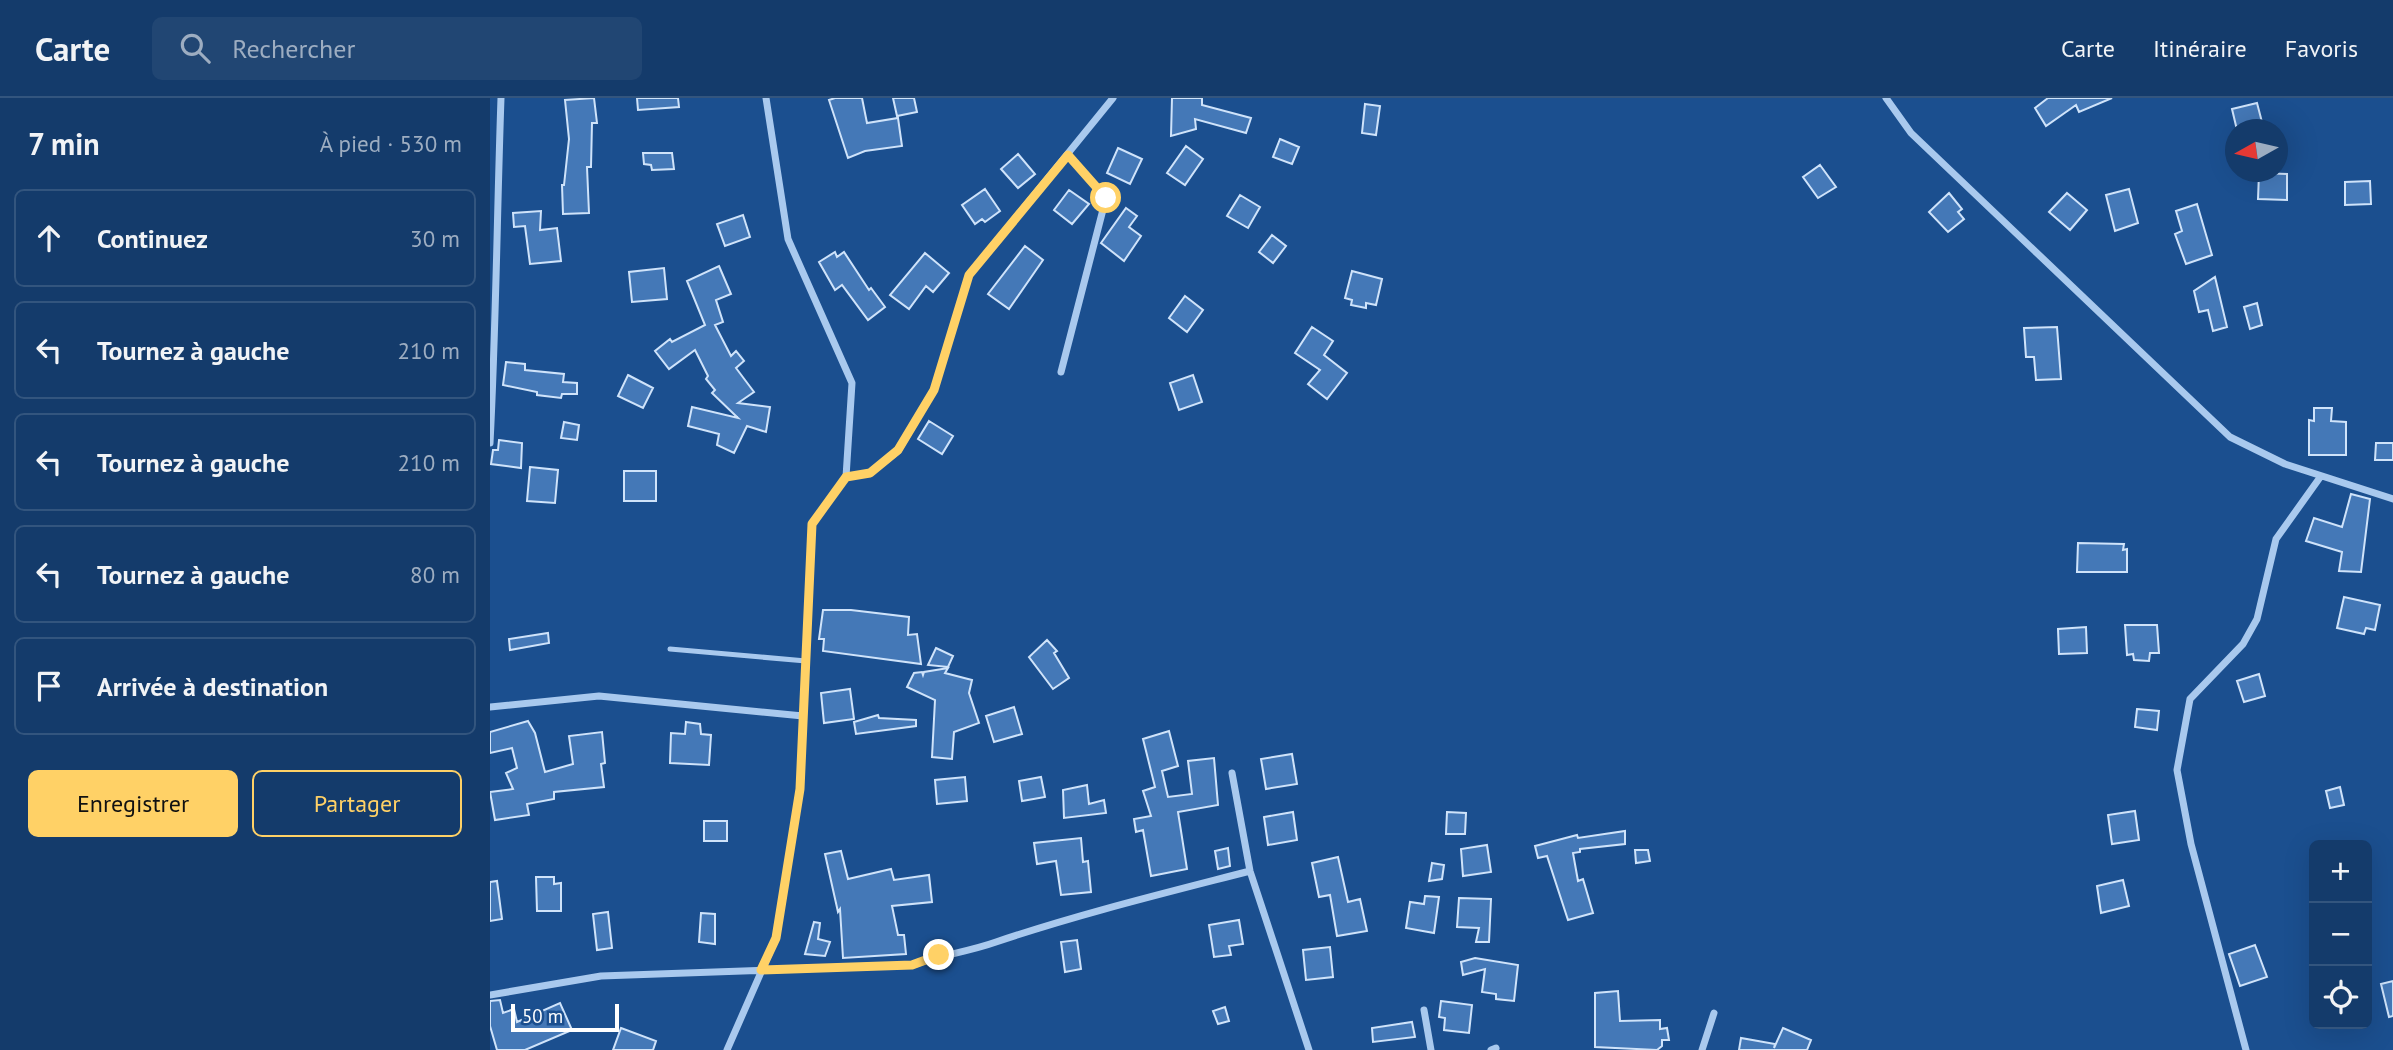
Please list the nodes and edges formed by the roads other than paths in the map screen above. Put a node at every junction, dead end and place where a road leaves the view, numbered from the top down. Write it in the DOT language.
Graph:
graph roads {
  1 [pos="502,98"];
  2 [pos="766,98"];
  3 [pos="1113,98"];
  4 [pos="1886,98"];
  5 [pos="1068,155"];
  6 [pos="1061,372"];
  7 [pos="490,443"];
  8 [pos="2321,476"];
  9 [pos="846,477"];
  10 [pos="2393,499"];
  11 [pos="670,649"];
  12 [pos="806,661"];
  13 [pos="490,707"];
  14 [pos="803,716"];
  15 [pos="1232,773"];
  16 [pos="1250,871"];
  17 [pos="761,970"];
  18 [pos="490,995"];
  19 [pos="1424,1010"];
  20 [pos="1713,1013"];
  21 [pos="727,1050"];
  22 [pos="1309,1050"];
  23 [pos="1431,1050"];
  24 [pos="1703,1050"];
  25 [pos="2246,1050"];
  1 -- 7 [label="street"];
  2 -- 9 [label="street"];
  3 -- 5 [label="street"];
  4 -- 8 [label="street"];
  5 -- 6 [label="street"];
  5 -- 9 [label="street"];
  8 -- 10 [label="street"];
  8 -- 25 [label="street"];
  9 -- 12 [label="street"];
  11 -- 12 [label="lane"];
  12 -- 14 [label="street"];
  13 -- 14 [label="street"];
  14 -- 17 [label="street"];
  15 -- 16 [label="street"];
  16 -- 17 [label="street"];
  16 -- 22 [label="street"];
  17 -- 18 [label="street"];
  17 -- 21 [label="street"];
  19 -- 23 [label="street"];
  20 -- 24 [label="street"];
}
